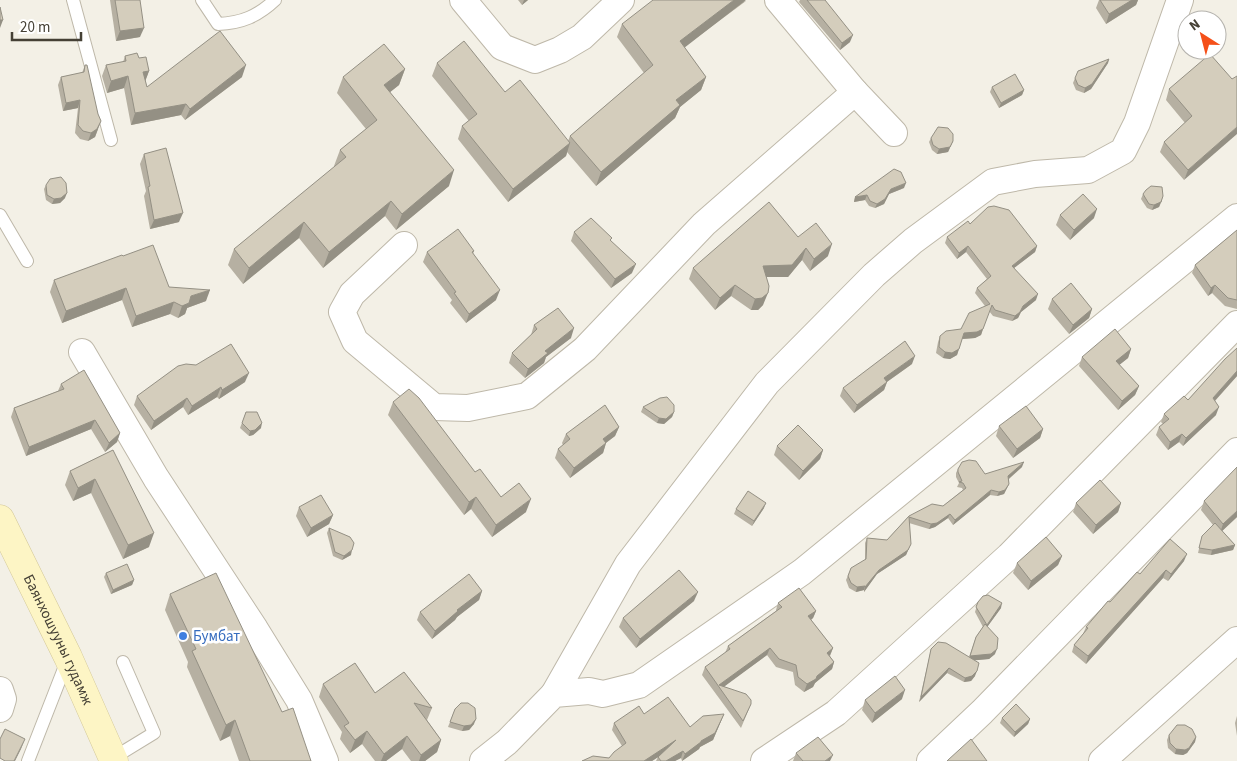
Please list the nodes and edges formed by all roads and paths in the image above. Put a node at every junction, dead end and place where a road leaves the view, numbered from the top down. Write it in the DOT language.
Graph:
graph roads {
  1 [pos="73,0"];
  2 [pos="202,0"];
  3 [pos="274,0"];
  4 [pos="463,0"];
  5 [pos="621,0"];
  6 [pos="778,0"];
  7 [pos="1180,0"];
  8 [pos="855,92"];
  9 [pos="894,132"];
  10 [pos="111,140"];
  11 [pos="0,215"];
  12 [pos="1237,217"];
  13 [pos="404,245"];
  14 [pos="27,261"];
  15 [pos="1237,324"];
  16 [pos="82,352"];
  17 [pos="1237,452"];
  18 [pos="0,519"];
  19 [pos="1237,640"];
  20 [pos="68,657"];
  21 [pos="123,662"];
  22 [pos="0,690"];
  23 [pos="554,694"];
  24 [pos="0,709"];
  25 [pos="113,760"];
  26 [pos="28,761"];
  27 [pos="326,761"];
  28 [pos="483,761"];
  29 [pos="764,761"];
  30 [pos="930,761"];
  31 [pos="1102,761"];
  1 -- 10 [label="lane"];
  2 -- 3 [label="lane"];
  4 -- 5 [label="street"];
  6 -- 8 [label="street"];
  7 -- 23 [label="street"];
  8 -- 9 [label="street"];
  8 -- 13 [label="street"];
  11 -- 14 [label="lane"];
  12 -- 23 [label="street"];
  15 -- 29 [label="street"];
  16 -- 27 [label="street"];
  17 -- 30 [label="street"];
  18 -- 20 [label="main road, Баянхошууны гудамж"];
  19 -- 31 [label="street"];
  20 -- 25 [label="main road, Баянхошууны гудамж"];
  20 -- 26 [label="lane"];
  21 -- 25 [label="lane"];
  22 -- 24 [label="street"];
  23 -- 28 [label="street"];
}
